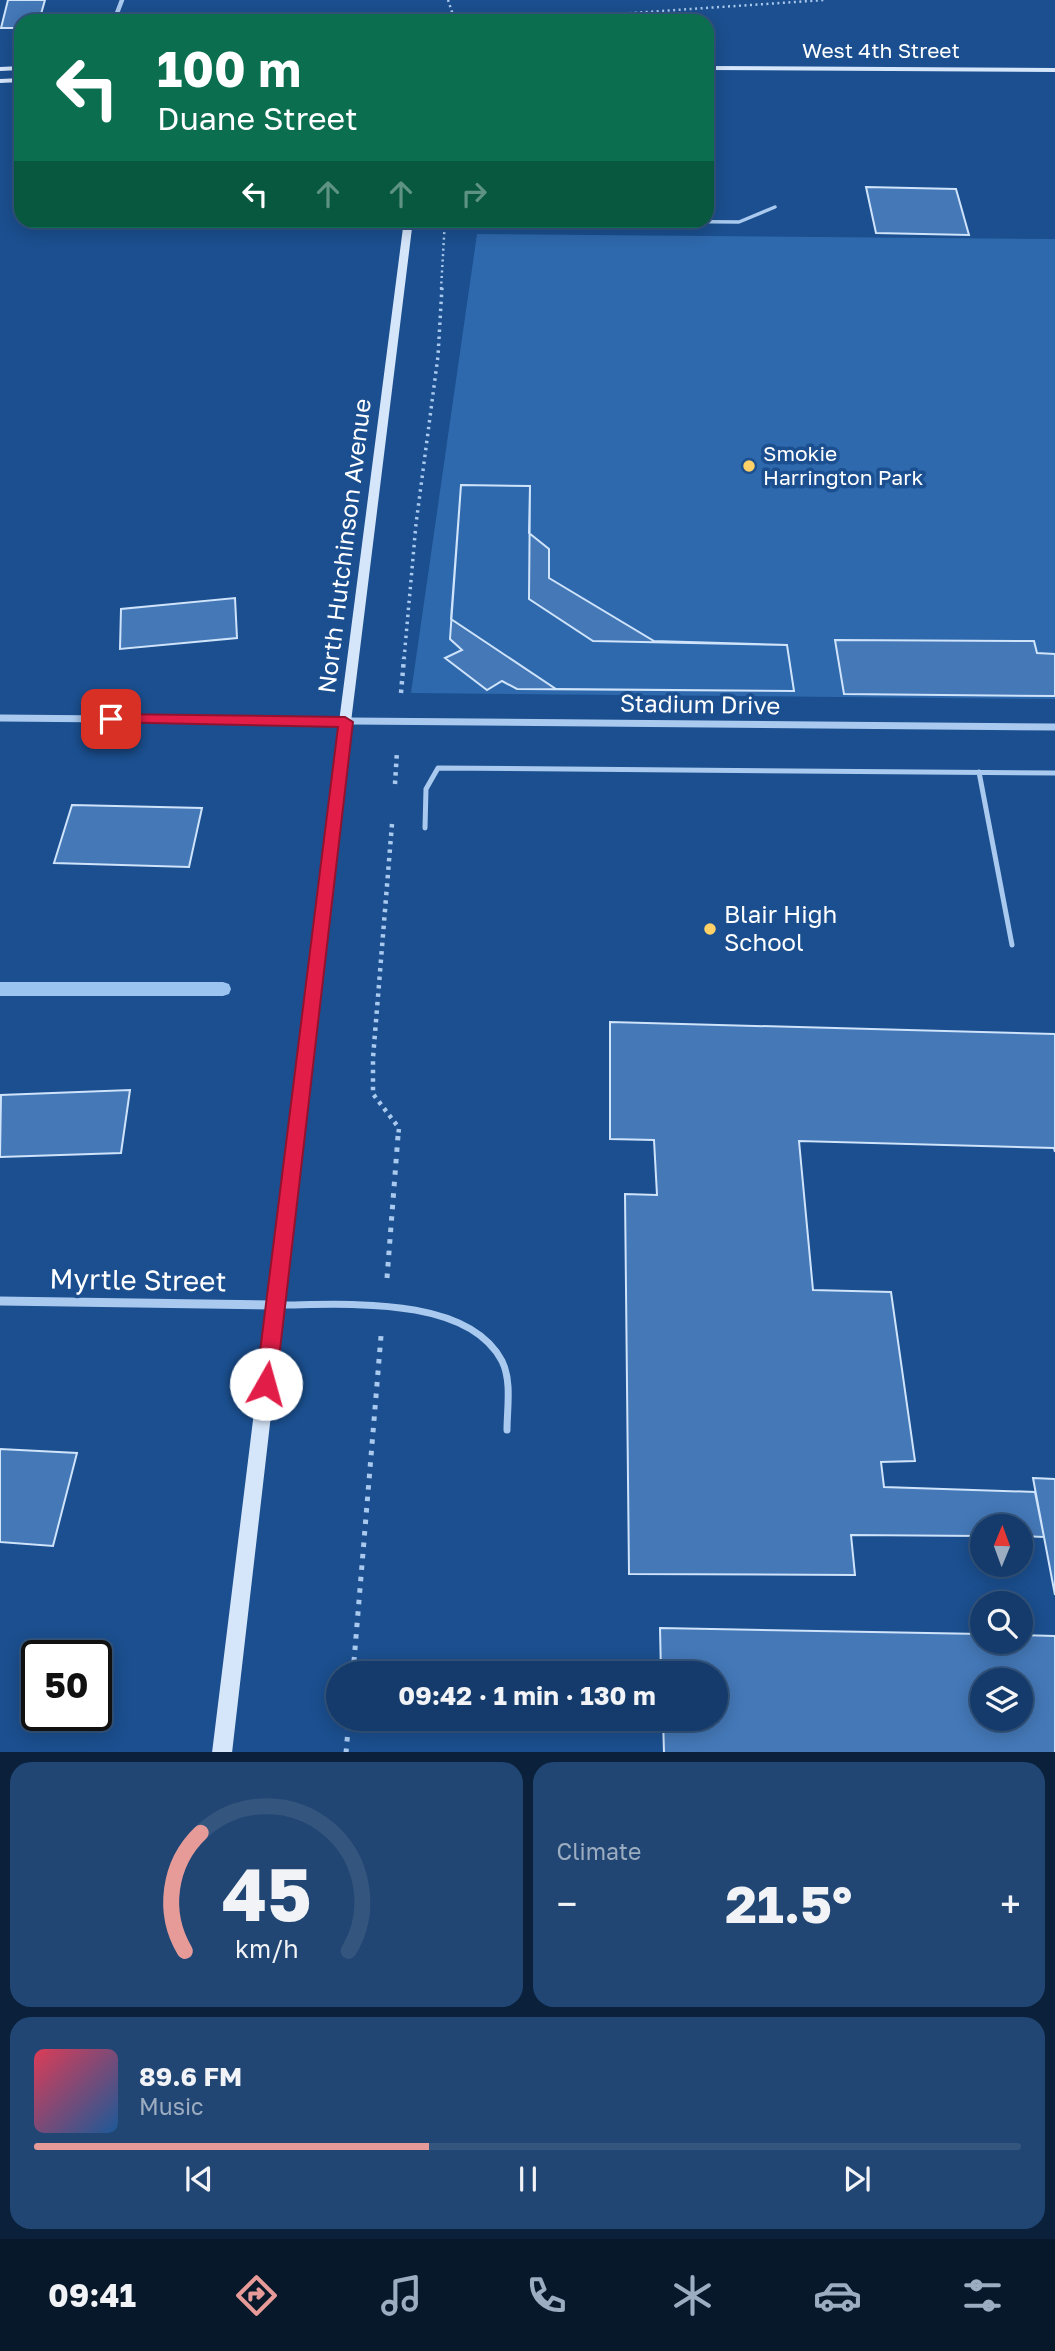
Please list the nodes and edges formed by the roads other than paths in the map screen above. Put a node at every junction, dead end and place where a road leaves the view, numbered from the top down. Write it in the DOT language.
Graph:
graph roads {
  1 [pos="714,68"];
  2 [pos="1055,70"];
  3 [pos="775,207"];
  4 [pos="714,222"];
  5 [pos="408,228"];
  6 [pos="0,718"];
  7 [pos="345,722"];
  8 [pos="1055,727"];
  9 [pos="979,772"];
  10 [pos="1055,773"];
  11 [pos="425,828"];
  12 [pos="1012,945"];
  13 [pos="0,1301"];
  14 [pos="275,1305"];
  15 [pos="506,1430"];
  16 [pos="222,1752"];
  1 -- 2 [label="main road, West 4th Street"];
  3 -- 4 [label="lane"];
  5 -- 7 [label="main road, North Hutchinson Avenue"];
  6 -- 7 [label="street, Stadium Drive"];
  7 -- 8 [label="street, Stadium Drive"];
  7 -- 14 [label="main road, North Hutchinson Avenue"];
  9 -- 10 [label="lane"];
  9 -- 11 [label="lane"];
  9 -- 12 [label="lane"];
  13 -- 14 [label="street, Myrtle Street"];
  14 -- 15 [label="lane"];
  14 -- 16 [label="main road, North Hutchinson Avenue"];
}
